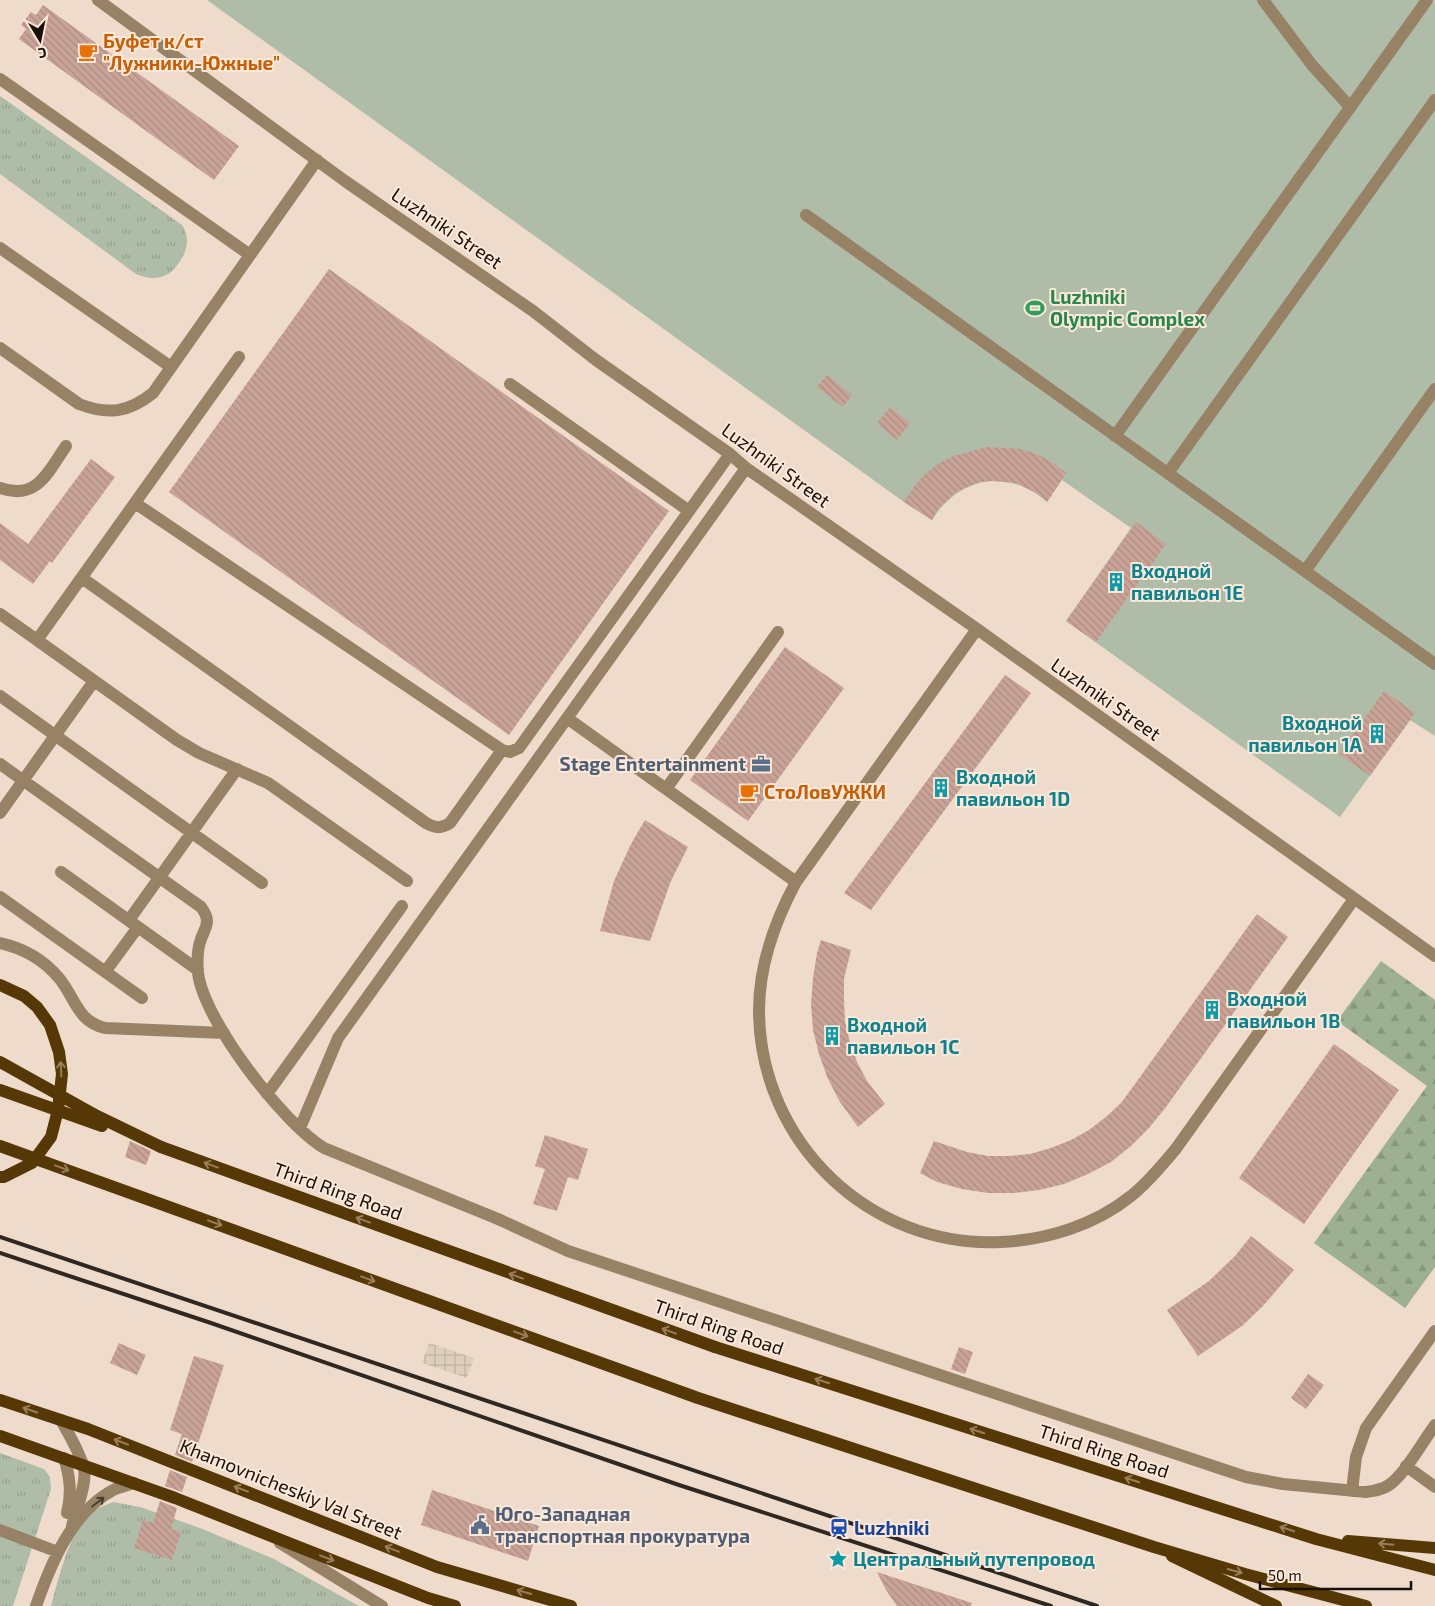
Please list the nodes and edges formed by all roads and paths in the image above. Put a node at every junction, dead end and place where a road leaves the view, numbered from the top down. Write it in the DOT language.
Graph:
graph roads {
  1 [pos="98,0"];
  2 [pos="1262,0"];
  3 [pos="1427,0"];
  4 [pos="0,79"];
  5 [pos="1435,100"];
  6 [pos="1350,107"];
  7 [pos="316,160"];
  8 [pos="806,215"];
  9 [pos="0,248"];
  10 [pos="250,255"];
  11 [pos="0,348"];
  12 [pos="240,358"];
  13 [pos="171,367"];
  14 [pos="510,384"];
  15 [pos="1435,389"];
  16 [pos="1115,436"];
  17 [pos="66,446"];
  18 [pos="730,454"];
  19 [pos="746,468"];
  20 [pos="1168,473"];
  21 [pos="0,488"];
  22 [pos="135,503"];
  23 [pos="689,511"];
  24 [pos="1305,571"];
  25 [pos="82,578"];
  26 [pos="0,614"];
  27 [pos="977,630"];
  28 [pos="778,632"];
  29 [pos="37,640"];
  30 [pos="1435,664"];
  31 [pos="94,681"];
  32 [pos="0,696"];
  33 [pos="567,718"];
  34 [pos="55,735"];
  35 [pos="502,750"];
  36 [pos="0,764"];
  37 [pos="237,769"];
  38 [pos="23,780"];
  39 [pos="666,789"];
  40 [pos="0,813"];
  41 [pos="192,833"];
  42 [pos="60,872"];
  43 [pos="160,878"];
  44 [pos="406,881"];
  45 [pos="796,882"];
  46 [pos="262,883"];
  47 [pos="0,897"];
  48 [pos="1354,898"];
  49 [pos="402,906"];
  50 [pos="133,924"];
  51 [pos="0,942"];
  52 [pos="1435,956"];
  53 [pos="198,970"];
  54 [pos="105,972"];
  55 [pos="0,985"];
  56 [pos="142,998"];
  57 [pos="224,1033"];
  58 [pos="0,1062"];
  59 [pos="0,1090"];
  60 [pos="268,1094"];
  61 [pos="300,1128"];
  62 [pos="0,1146"];
  63 [pos="161,1147"];
  64 [pos="0,1178"];
  65 [pos="1435,1331"];
  66 [pos="0,1400"];
  67 [pos="61,1420"];
  68 [pos="1435,1425"];
  69 [pos="0,1436"];
  70 [pos="64,1458"];
  71 [pos="82,1464"];
  72 [pos="1406,1466"];
  73 [pos="134,1483"];
  74 [pos="1435,1486"];
  75 [pos="1352,1491"];
  76 [pos="0,1530"];
  77 [pos="70,1533"];
  78 [pos="265,1534"];
  79 [pos="1316,1539"];
  80 [pos="1154,1547"];
  81 [pos="1435,1548"];
  82 [pos="58,1552"];
  83 [pos="1435,1570"];
  84 [pos="36,1606"];
  85 [pos="382,1606"];
  86 [pos="455,1606"];
  87 [pos="571,1606"];
  88 [pos="1276,1606"];
  89 [pos="1366,1606"];
  1 -- 7 [label="street, Luzhniki Street"];
  2 -- 6 [label="street"];
  3 -- 6 [label="street"];
  4 -- 10 [label="street"];
  5 -- 20 [label="street"];
  6 -- 16 [label="street"];
  7 -- 10 [label="street"];
  7 -- 18 [label="street, Luzhniki Street"];
  8 -- 16 [label="street"];
  9 -- 13 [label="street"];
  10 -- 13 [label="street"];
  11 -- 13 [label="street"];
  12 -- 22 [label="street"];
  14 -- 23 [label="street"];
  15 -- 24 [label="street"];
  16 -- 20 [label="street"];
  17 -- 21 [label="street"];
  18 -- 19 [label="street, Luzhniki Street"];
  18 -- 23 [label="street"];
  19 -- 27 [label="street, Luzhniki Street"];
  19 -- 33 [label="street"];
  20 -- 24 [label="street"];
  22 -- 25 [label="street"];
  22 -- 35 [label="street"];
  23 -- 35 [label="street"];
  24 -- 30 [label="street"];
  25 -- 29 [label="street"];
  25 -- 35 [label="street"];
  26 -- 29 [label="street"];
  27 -- 45 [label="street"];
  27 -- 48 [label="street, Luzhniki Street"];
  28 -- 39 [label="street"];
  29 -- 31 [label="street"];
  31 -- 34 [label="street"];
  31 -- 37 [label="street"];
  32 -- 34 [label="street"];
  33 -- 39 [label="street"];
  33 -- 61 [label="street"];
  34 -- 38 [label="street"];
  34 -- 41 [label="street"];
  36 -- 38 [label="street"];
  37 -- 41 [label="street"];
  37 -- 44 [label="street"];
  38 -- 40 [label="street"];
  38 -- 43 [label="street"];
  39 -- 45 [label="street"];
  41 -- 43 [label="street"];
  41 -- 46 [label="street"];
  42 -- 50 [label="street"];
  43 -- 50 [label="street"];
  43 -- 53 [label="street"];
  45 -- 48 [label="street"];
  47 -- 54 [label="street"];
  48 -- 52 [label="street, Luzhniki Street"];
  49 -- 60 [label="street"];
  50 -- 53 [label="street"];
  50 -- 54 [label="street"];
  51 -- 57 [label="street"];
  53 -- 57 [label="street"];
  54 -- 56 [label="street"];
  64 -- 55 [label="main road, one-way"];
  57 -- 60 [label="street"];
  58 -- 63 [label="main road, bridge"];
  59 -- 63 [label="main road, Third Ring Road, bridge"];
  60 -- 61 [label="street"];
  61 -- 75 [label="street"];
  62 -- 80 [label="main road, one-way, bridge"];
  79 -- 63 [label="main road, Third Ring Road, one-way, bridge"];
  65 -- 75 [label="street"];
  67 -- 66 [label="main road, Khamovnicheskiy Val Street, one-way"];
  67 -- 71 [label="street"];
  87 -- 67 [label="main road, Khamovnicheskiy Val Street, one-way"];
  68 -- 72 [label="street"];
  69 -- 70 [label="main road"];
  70 -- 71 [label="main road"];
  70 -- 82 [label="street"];
  71 -- 73 [label="main road"];
  71 -- 77 [label="street"];
  72 -- 74 [label="street"];
  72 -- 75 [label="street"];
  77 -- 73 [label="street, one-way"];
  73 -- 78 [label="main road"];
  76 -- 82 [label="street"];
  77 -- 82 [label="street"];
  78 -- 85 [label="street"];
  78 -- 86 [label="main road, one-way"];
  81 -- 79 [label="main road, one-way, bridge"];
  79 -- 83 [label="main road, Third Ring Road, bridge"];
  80 -- 88 [label="main road, bridge"];
  80 -- 89 [label="main road, one-way, bridge"];
  82 -- 84 [label="street"];
}
